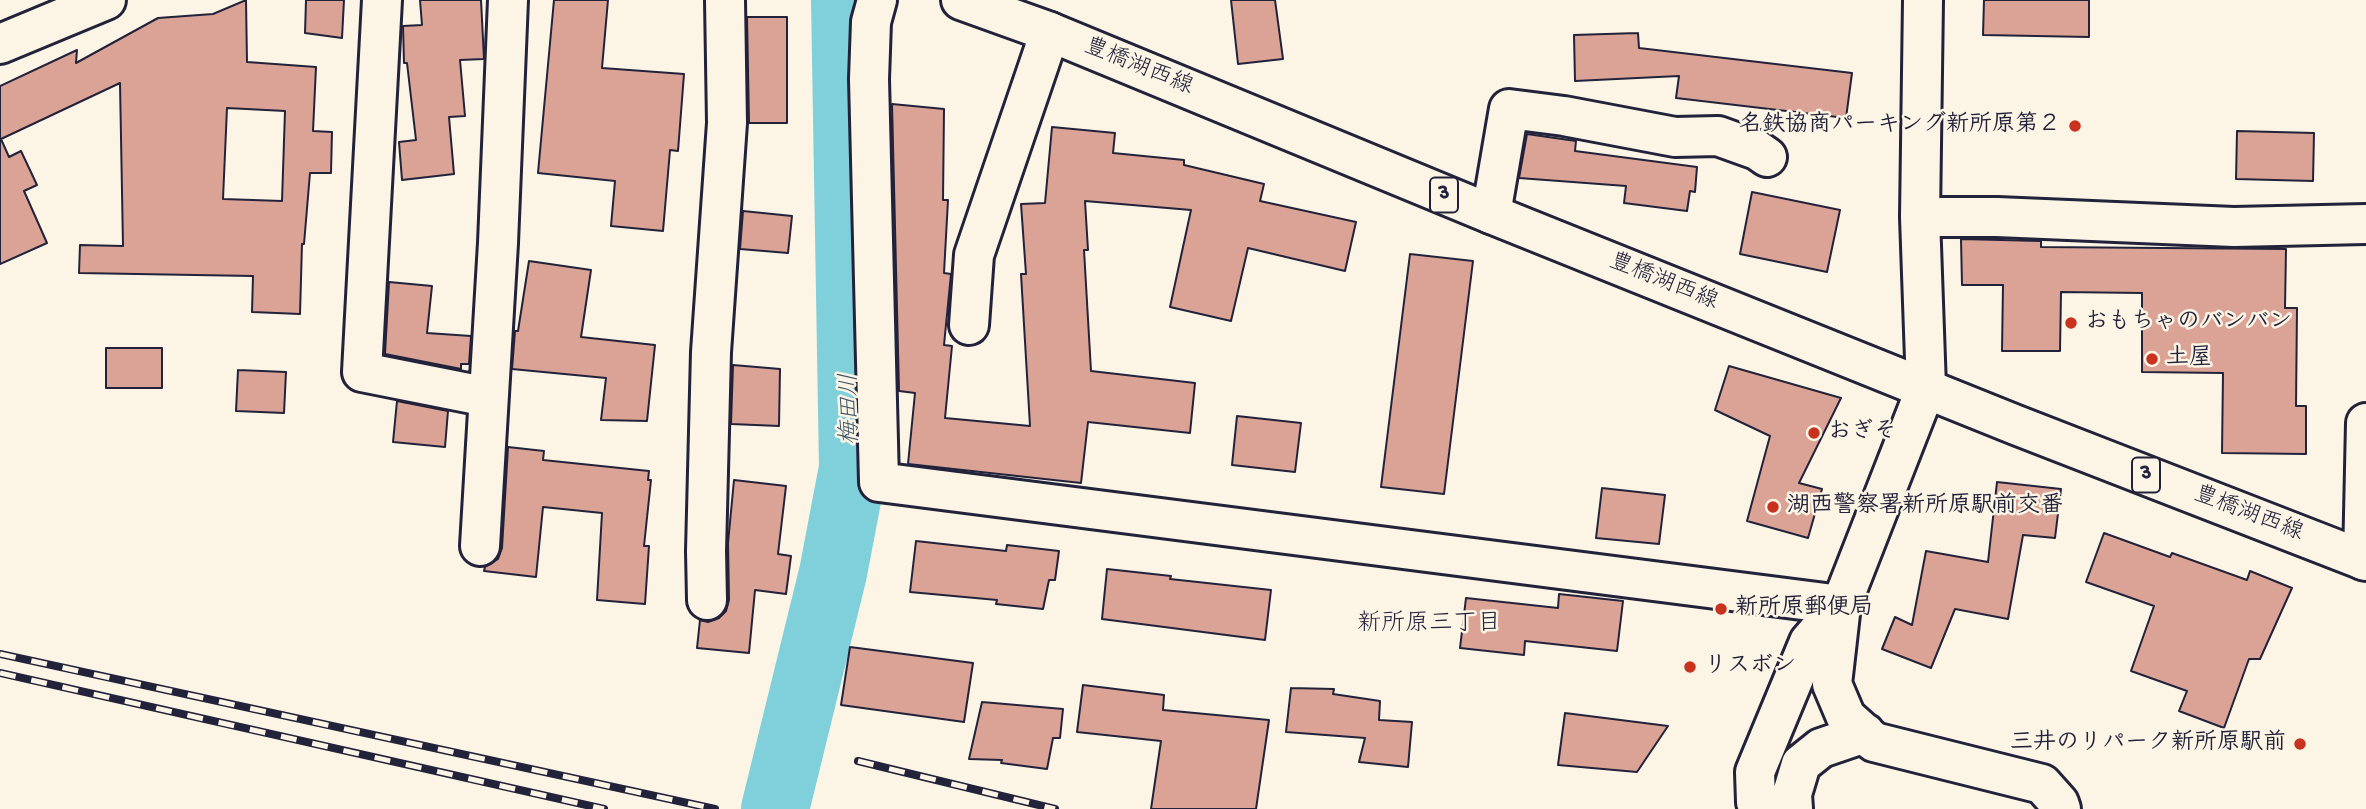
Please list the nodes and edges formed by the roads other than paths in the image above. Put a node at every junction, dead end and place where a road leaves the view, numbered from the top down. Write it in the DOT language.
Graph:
graph roads {
  1 [pos="106,0"];
  2 [pos="382,0"];
  3 [pos="508,0"];
  4 [pos="725,0"];
  5 [pos="877,0"];
  6 [pos="961,0"];
  7 [pos="1923,0"];
  8 [pos="1050,32"];
  9 [pos="0,44"];
  10 [pos="1767,157"];
  11 [pos="1491,214"];
  12 [pos="1920,217"];
  13 [pos="2366,224"];
  14 [pos="970,325"];
  15 [pos="1926,388"];
  16 [pos="488,397"];
  17 [pos="2366,423"];
  18 [pos="480,546"];
  19 [pos="2365,561"];
  20 [pos="707,600"];
  21 [pos="1841,605"];
  22 [pos="1865,733"];
  23 [pos="1760,809"];
  24 [pos="1793,809"];
  25 [pos="2061,809"];
  1 -- 9 [label="street"];
  2 -- 16 [label="street"];
  3 -- 16 [label="street"];
  4 -- 20 [label="street"];
  5 -- 21 [label="street"];
  6 -- 8 [label="street, 豊橋湖西線 / 3"];
  7 -- 12 [label="street"];
  8 -- 11 [label="street, 豊橋湖西線 / 3"];
  8 -- 14 [label="street"];
  10 -- 11 [label="street"];
  11 -- 15 [label="street, 豊橋湖西線 / 3"];
  12 -- 13 [label="street"];
  12 -- 15 [label="street"];
  15 -- 19 [label="street, 豊橋湖西線 / 3"];
  15 -- 21 [label="street"];
  16 -- 18 [label="street"];
  17 -- 19 [label="street"];
  21 -- 22 [label="street"];
  21 -- 23 [label="street"];
  22 -- 24 [label="street"];
  22 -- 25 [label="street"];
}
